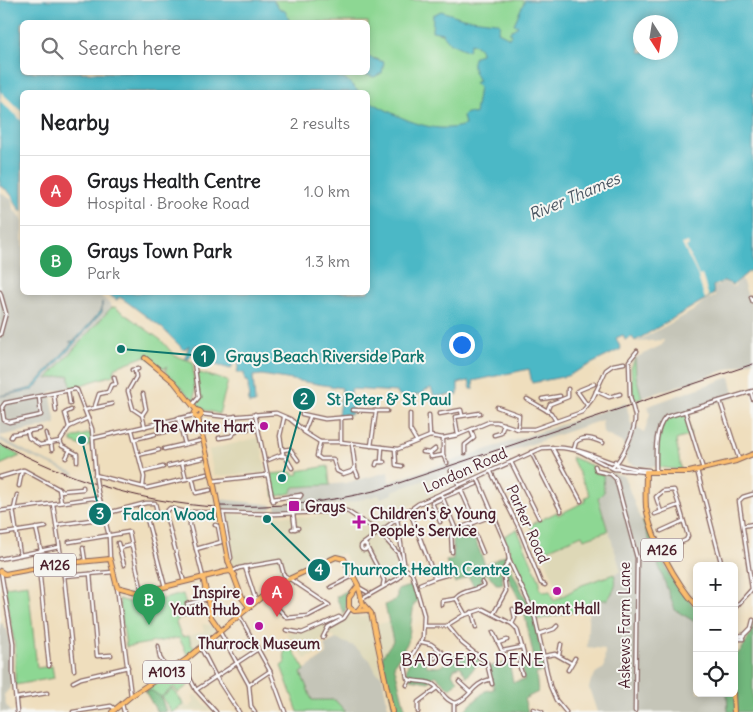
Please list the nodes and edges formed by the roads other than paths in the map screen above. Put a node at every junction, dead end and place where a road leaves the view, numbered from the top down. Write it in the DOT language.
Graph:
graph roads {
  1 [pos="0,292"];
  2 [pos="751,297"];
  3 [pos="753,302"];
  4 [pos="0,334"];
  5 [pos="637,351"];
  6 [pos="145,358"];
  7 [pos="194,362"];
  8 [pos="624,363"];
  9 [pos="135,370"];
  10 [pos="114,377"];
  11 [pos="594,384"];
  12 [pos="568,389"];
  13 [pos="68,390"];
  14 [pos="596,391"];
  15 [pos="752,392"];
  16 [pos="54,394"];
  17 [pos="143,394"];
  18 [pos="620,394"];
  19 [pos="39,396"];
  20 [pos="560,396"];
  21 [pos="551,398"];
  22 [pos="528,399"];
  23 [pos="542,399"];
  24 [pos="753,399"];
  25 [pos="720,401"];
  26 [pos="552,403"];
  27 [pos="70,404"];
  28 [pos="112,404"];
  29 [pos="193,404"];
  30 [pos="588,405"];
  31 [pos="94,406"];
  32 [pos="497,407"];
  33 [pos="71,410"];
  34 [pos="86,410"];
  35 [pos="353,410"];
  36 [pos="547,410"];
  37 [pos="56,411"];
  38 [pos="376,411"];
  39 [pos="387,411"];
  40 [pos="685,411"];
  41 [pos="480,412"];
  42 [pos="198,414"];
  43 [pos="255,414"];
  44 [pos="302,414"];
  45 [pos="414,414"];
  46 [pos="439,414"];
  47 [pos="142,415"];
  48 [pos="429,415"];
  49 [pos="462,415"];
  50 [pos="235,416"];
  51 [pos="310,417"];
  52 [pos="89,418"];
  53 [pos="178,418"];
  54 [pos="284,418"];
  55 [pos="341,418"];
  56 [pos="351,418"];
  57 [pos="556,421"];
  58 [pos="504,424"];
  59 [pos="194,425"];
  60 [pos="69,427"];
  61 [pos="145,427"];
  62 [pos="181,428"];
  63 [pos="236,428"];
  64 [pos="40,429"];
  65 [pos="248,429"];
  66 [pos="518,429"];
  67 [pos="132,430"];
  68 [pos="303,430"];
  69 [pos="471,430"];
  70 [pos="27,431"];
  71 [pos="160,432"];
  72 [pos="236,432"];
  73 [pos="46,433"];
  74 [pos="155,434"];
  75 [pos="458,435"];
  76 [pos="494,435"];
  77 [pos="430,436"];
  78 [pos="11,438"];
  79 [pos="94,438"];
  80 [pos="219,438"];
  81 [pos="443,438"];
  82 [pos="134,439"];
  83 [pos="416,440"];
  84 [pos="60,441"];
  85 [pos="199,441"];
  86 [pos="320,442"];
  87 [pos="341,442"];
  88 [pos="50,443"];
  89 [pos="604,443"];
  90 [pos="185,444"];
  91 [pos="352,444"];
  92 [pos="371,446"];
  93 [pos="382,447"];
  94 [pos="552,447"];
  95 [pos="164,449"];
  96 [pos="396,449"];
  97 [pos="435,449"];
  98 [pos="52,450"];
  99 [pos="70,450"];
  100 [pos="159,450"];
  101 [pos="282,450"];
  102 [pos="575,450"];
  103 [pos="422,452"];
  104 [pos="531,452"];
  105 [pos="430,453"];
  106 [pos="465,453"];
  107 [pos="753,454"];
  108 [pos="138,455"];
  109 [pos="334,455"];
  110 [pos="443,455"];
  111 [pos="282,456"];
  112 [pos="66,458"];
  113 [pos="203,458"];
  114 [pos="298,458"];
  115 [pos="333,459"];
  116 [pos="601,459"];
  117 [pos="268,460"];
  118 [pos="739,460"];
  119 [pos="78,461"];
  120 [pos="596,461"];
  121 [pos="182,462"];
  122 [pos="511,462"];
  123 [pos="615,462"];
  124 [pos="447,463"];
  125 [pos="601,464"];
  126 [pos="376,465"];
  127 [pos="168,466"];
  128 [pos="402,466"];
  129 [pos="595,466"];
  130 [pos="163,467"];
  131 [pos="292,468"];
  132 [pos="612,468"];
  133 [pos="354,469"];
  134 [pos="703,469"];
  135 [pos="22,470"];
  136 [pos="697,470"];
  137 [pos="451,471"];
  138 [pos="652,471"];
  139 [pos="143,472"];
  140 [pos="491,472"];
  141 [pos="633,472"];
  142 [pos="207,474"];
  143 [pos="95,475"];
  144 [pos="268,475"];
  145 [pos="358,476"];
  146 [pos="0,477"];
  147 [pos="478,478"];
  148 [pos="188,479"];
  149 [pos="214,483"];
  150 [pos="476,484"];
  151 [pos="19,486"];
  152 [pos="143,486"];
  153 [pos="459,486"];
  154 [pos="83,487"];
  155 [pos="210,490"];
  156 [pos="461,490"];
  157 [pos="60,491"];
  158 [pos="440,494"];
  159 [pos="753,494"];
  160 [pos="17,495"];
  161 [pos="288,495"];
  162 [pos="444,497"];
  163 [pos="441,499"];
  164 [pos="100,500"];
  165 [pos="581,501"];
  166 [pos="62,503"];
  167 [pos="52,504"];
  168 [pos="679,505"];
  169 [pos="14,509"];
  170 [pos="409,509"];
  171 [pos="0,511"];
  172 [pos="167,511"];
  173 [pos="561,511"];
  174 [pos="223,512"];
  175 [pos="448,512"];
  176 [pos="661,512"];
  177 [pos="293,513"];
  178 [pos="104,514"];
  179 [pos="192,514"];
  180 [pos="655,514"];
  181 [pos="158,515"];
  182 [pos="438,516"];
  183 [pos="489,517"];
  184 [pos="105,518"];
  185 [pos="398,518"];
  186 [pos="539,518"];
  187 [pos="147,519"];
  188 [pos="167,519"];
  189 [pos="683,521"];
  190 [pos="440,522"];
  191 [pos="475,522"];
  192 [pos="391,524"];
  193 [pos="471,524"];
  194 [pos="753,524"];
  195 [pos="56,525"];
  196 [pos="215,525"];
  197 [pos="397,525"];
  198 [pos="743,526"];
  199 [pos="46,527"];
  200 [pos="36,528"];
  201 [pos="295,529"];
  202 [pos="456,530"];
  203 [pos="16,531"];
  204 [pos="661,531"];
  205 [pos="379,532"];
  206 [pos="451,532"];
  207 [pos="0,534"];
  208 [pos="441,535"];
  209 [pos="109,536"];
  210 [pos="372,539"];
  211 [pos="385,539"];
  212 [pos="400,540"];
  213 [pos="69,542"];
  214 [pos="118,543"];
  215 [pos="363,544"];
  216 [pos="132,545"];
  217 [pos="392,546"];
  218 [pos="59,547"];
  219 [pos="120,548"];
  220 [pos="367,548"];
  221 [pos="196,549"];
  222 [pos="41,550"];
  223 [pos="662,550"];
  224 [pos="79,551"];
  225 [pos="452,552"];
  226 [pos="483,553"];
  227 [pos="20,555"];
  228 [pos="110,558"];
  229 [pos="0,559"];
  230 [pos="509,560"];
  231 [pos="85,561"];
  232 [pos="228,561"];
  233 [pos="721,562"];
  234 [pos="62,564"];
  235 [pos="124,566"];
  236 [pos="245,567"];
  237 [pos="404,567"];
  238 [pos="38,568"];
  239 [pos="0,571"];
  240 [pos="113,572"];
  241 [pos="224,572"];
  242 [pos="234,573"];
  243 [pos="90,574"];
  244 [pos="449,574"];
  245 [pos="64,576"];
  246 [pos="353,576"];
  247 [pos="203,577"];
  248 [pos="289,577"];
  249 [pos="435,578"];
  250 [pos="184,582"];
  251 [pos="482,582"];
  252 [pos="358,584"];
  253 [pos="420,584"];
  254 [pos="545,585"];
  255 [pos="116,587"];
  256 [pos="165,587"];
  257 [pos="331,587"];
  258 [pos="160,588"];
  259 [pos="380,588"];
  260 [pos="240,591"];
  261 [pos="375,591"];
  262 [pos="142,592"];
  263 [pos="367,592"];
  264 [pos="264,594"];
  265 [pos="359,594"];
  266 [pos="161,595"];
  267 [pos="351,595"];
  268 [pos="209,599"];
  269 [pos="455,599"];
  270 [pos="693,600"];
  271 [pos="256,601"];
  272 [pos="362,602"];
  273 [pos="188,604"];
  274 [pos="442,605"];
  275 [pos="249,607"];
  276 [pos="736,607"];
  277 [pos="350,609"];
  278 [pos="360,609"];
  279 [pos="513,609"];
  280 [pos="368,610"];
  281 [pos="472,612"];
  282 [pos="494,613"];
  283 [pos="465,614"];
  284 [pos="239,615"];
  285 [pos="342,619"];
  286 [pos="753,620"];
  287 [pos="512,624"];
  288 [pos="424,626"];
  289 [pos="448,626"];
  290 [pos="557,626"];
  291 [pos="476,628"];
  292 [pos="220,630"];
  293 [pos="286,630"];
  294 [pos="539,634"];
  295 [pos="493,635"];
  296 [pos="743,636"];
  297 [pos="323,637"];
  298 [pos="507,640"];
  299 [pos="422,642"];
  300 [pos="498,643"];
  301 [pos="561,644"];
  302 [pos="158,646"];
  303 [pos="522,647"];
  304 [pos="201,648"];
  305 [pos="258,649"];
  306 [pos="111,655"];
  307 [pos="559,655"];
  308 [pos="544,656"];
  309 [pos="435,658"];
  310 [pos="575,658"];
  311 [pos="182,663"];
  312 [pos="236,663"];
  313 [pos="571,663"];
  314 [pos="49,666"];
  315 [pos="128,667"];
  316 [pos="74,670"];
  317 [pos="568,670"];
  318 [pos="168,671"];
  319 [pos="270,671"];
  320 [pos="520,672"];
  321 [pos="216,677"];
  322 [pos="491,678"];
  323 [pos="410,680"];
  324 [pos="73,682"];
  325 [pos="461,683"];
  326 [pos="492,684"];
  327 [pos="249,685"];
  328 [pos="407,685"];
  329 [pos="437,688"];
  330 [pos="196,690"];
  331 [pos="47,692"];
  332 [pos="470,692"];
  333 [pos="132,696"];
  334 [pos="734,697"];
  335 [pos="16,698"];
  336 [pos="454,703"];
  337 [pos="122,704"];
  338 [pos="533,709"];
  339 [pos="113,711"];
  340 [pos="635,711"];
  341 [pos="17,712"];
  342 [pos="73,712"];
  343 [pos="124,712"];
  344 [pos="216,712"];
  345 [pos="239,712"];
  346 [pos="255,712"];
  347 [pos="285,712"];
  348 [pos="392,712"];
  349 [pos="418,712"];
  350 [pos="454,712"];
  351 [pos="542,712"];
  352 [pos="566,712"];
  353 [pos="734,712"];
  1 -- 4 [label="street"];
  2 -- 3 [label="street"];
  5 -- 123 [label="street, bridge"];
  6 -- 29 [label="main road"];
  7 -- 29 [label="street"];
  8 -- 14 [label="street"];
  9 -- 47 [label="street"];
  10 -- 31 [label="street"];
  11 -- 30 [label="street"];
  12 -- 26 [label="street"];
  13 -- 16 [label="street"];
  13 -- 27 [label="street"];
  13 -- 34 [label="street"];
  14 -- 18 [label="street"];
  14 -- 30 [label="street"];
  15 -- 24 [label="street"];
  15 -- 25 [label="street"];
  16 -- 19 [label="street"];
  16 -- 37 [label="street"];
  17 -- 47 [label="street"];
  19 -- 19 [label="street"];
  20 -- 21 [label="street"];
  21 -- 23 [label="street"];
  21 -- 26 [label="street"];
  22 -- 36 [label="street"];
  25 -- 40 [label="street"];
  25 -- 118 [label="street"];
  26 -- 36 [label="street"];
  28 -- 31 [label="street"];
  29 -- 42 [label="main road"];
  30 -- 57 [label="street"];
  31 -- 34 [label="street"];
  32 -- 66 [label="street"];
  33 -- 60 [label="street"];
  34 -- 52 [label="street"];
  35 -- 38 [label="street"];
  36 -- 57 [label="street"];
  38 -- 39 [label="street"];
  38 -- 92 [label="street"];
  40 -- 134 [label="street"];
  40 -- 138 [label="street"];
  41 -- 49 [label="street"];
  42 -- 50 [label="street"];
  42 -- 53 [label="street"];
  42 -- 149 [label="main road"];
  43 -- 50 [label="street"];
  43 -- 54 [label="street"];
  43 -- 144 [label="street"];
  44 -- 51 [label="street"];
  45 -- 83 [label="street"];
  46 -- 49 [label="street"];
  47 -- 61 [label="street"];
  48 -- 77 [label="street"];
  49 -- 75 [label="street"];
  50 -- 63 [label="street"];
  51 -- 55 [label="street"];
  51 -- 68 [label="street"];
  52 -- 60 [label="street"];
  52 -- 79 [label="street"];
  53 -- 61 [label="street"];
  53 -- 62 [label="street"];
  54 -- 68 [label="street"];
  54 -- 101 [label="street"];
  55 -- 56 [label="street"];
  55 -- 87 [label="street"];
  57 -- 66 [label="street"];
  58 -- 66 [label="street"];
  58 -- 69 [label="street"];
  58 -- 76 [label="street"];
  59 -- 62 [label="street"];
  60 -- 84 [label="street"];
  61 -- 67 [label="street"];
  62 -- 71 [label="street"];
  62 -- 90 [label="street"];
  63 -- 65 [label="street"];
  63 -- 72 [label="street"];
  63 -- 80 [label="street"];
  64 -- 70 [label="street"];
  67 -- 79 [label="street"];
  67 -- 82 [label="street"];
  68 -- 86 [label="street"];
  69 -- 75 [label="street"];
  69 -- 106 [label="street"];
  70 -- 78 [label="street"];
  70 -- 88 [label="street"];
  73 -- 88 [label="street"];
  74 -- 82 [label="street"];
  75 -- 81 [label="street"];
  77 -- 81 [label="street"];
  77 -- 83 [label="street"];
  79 -- 143 [label="street"];
  81 -- 110 [label="street"];
  82 -- 108 [label="street"];
  83 -- 96 [label="street"];
  84 -- 88 [label="street"];
  84 -- 99 [label="street"];
  85 -- 90 [label="street"];
  86 -- 87 [label="street"];
  86 -- 115 [label="street"];
  87 -- 91 [label="street"];
  88 -- 98 [label="street"];
  89 -- 102 [label="street"];
  90 -- 95 [label="street"];
  91 -- 92 [label="street"];
  91 -- 133 [label="street"];
  92 -- 93 [label="street"];
  93 -- 96 [label="street"];
  93 -- 126 [label="street"];
  94 -- 102 [label="street, London Road"];
  94 -- 104 [label="street, London Road"];
  94 -- 165 [label="street"];
  96 -- 128 [label="street"];
  97 -- 105 [label="street"];
  99 -- 112 [label="street"];
  99 -- 119 [label="street"];
  100 -- 108 [label="street"];
  101 -- 111 [label="street"];
  101 -- 114 [label="street"];
  102 -- 116 [label="street, London Road"];
  102 -- 120 [label="street, London Road"];
  103 -- 105 [label="street"];
  104 -- 122 [label="street, London Road"];
  104 -- 173 [label="street"];
  105 -- 110 [label="street"];
  107 -- 118 [label="main road, London Road"];
  108 -- 139 [label="street"];
  109 -- 115 [label="street"];
  110 -- 124 [label="street"];
  111 -- 117 [label="street"];
  111 -- 131 [label="street"];
  113 -- 121 [label="street"];
  115 -- 133 [label="street"];
  116 -- 120 [label="street"];
  116 -- 123 [label="street, London Road"];
  118 -- 134 [label="main road, London Road"];
  120 -- 125 [label="street, London Road"];
  120 -- 129 [label="street"];
  121 -- 127 [label="street"];
  121 -- 148 [label="street"];
  122 -- 140 [label="street, London Road"];
  122 -- 186 [label="street"];
  123 -- 132 [label="street"];
  123 -- 138 [label="street, London Road"];
  123 -- 141 [label="street, London Road"];
  125 -- 129 [label="street"];
  125 -- 132 [label="street, London Road"];
  129 -- 340 [label="street, Askews Farm Lane"];
  130 -- 139 [label="street"];
  132 -- 141 [label="street, London Road"];
  133 -- 145 [label="street"];
  134 -- 136 [label="main road, London Road"];
  135 -- 146 [label="street"];
  135 -- 151 [label="street"];
  135 -- 157 [label="street"];
  136 -- 138 [label="main road, London Road"];
  136 -- 233 [label="street"];
  137 -- 153 [label="street"];
  138 -- 141 [label="street, London Road"];
  138 -- 223 [label="main road, A126"];
  139 -- 152 [label="street"];
  140 -- 147 [label="street, London Road"];
  140 -- 254 [label="street, Parker Road"];
  142 -- 148 [label="street"];
  143 -- 152 [label="street"];
  143 -- 164 [label="street, bridge"];
  144 -- 149 [label="street"];
  144 -- 161 [label="street"];
  147 -- 153 [label="street, London Road"];
  147 -- 230 [label="street"];
  148 -- 152 [label="street"];
  148 -- 155 [label="street"];
  149 -- 232 [label="main road, bridge"];
  150 -- 156 [label="street"];
  153 -- 158 [label="street, London Road"];
  154 -- 157 [label="street"];
  156 -- 162 [label="street"];
  156 -- 191 [label="street"];
  157 -- 166 [label="street"];
  158 -- 170 [label="street, London Road"];
  158 -- 175 [label="street"];
  159 -- 198 [label="street"];
  160 -- 169 [label="street"];
  163 -- 182 [label="street"];
  164 -- 166 [label="street"];
  164 -- 178 [label="street"];
  166 -- 167 [label="street"];
  167 -- 169 [label="street"];
  167 -- 195 [label="street"];
  168 -- 176 [label="street"];
  168 -- 176 [label="street"];
  168 -- 189 [label="street"];
  169 -- 171 [label="street"];
  169 -- 203 [label="street"];
  170 -- 185 [label="street, London Road"];
  170 -- 249 [label="street"];
  172 -- 179 [label="street"];
  174 -- 177 [label="street"];
  174 -- 179 [label="street"];
  174 -- 232 [label="street"];
  175 -- 182 [label="street"];
  175 -- 202 [label="street"];
  176 -- 180 [label="street"];
  177 -- 201 [label="street"];
  177 -- 205 [label="street"];
  178 -- 181 [label="street"];
  178 -- 184 [label="street"];
  179 -- 221 [label="street"];
  182 -- 190 [label="street"];
  183 -- 191 [label="street"];
  184 -- 195 [label="street"];
  184 -- 209 [label="street"];
  185 -- 192 [label="street, London Road"];
  185 -- 197 [label="street"];
  187 -- 256 [label="street"];
  188 -- 250 [label="street"];
  189 -- 204 [label="street"];
  189 -- 223 [label="street"];
  191 -- 193 [label="street"];
  192 -- 197 [label="street"];
  192 -- 205 [label="street, London Road"];
  193 -- 202 [label="street"];
  193 -- 226 [label="street"];
  194 -- 198 [label="street"];
  195 -- 218 [label="street"];
  196 -- 221 [label="street"];
  197 -- 212 [label="street"];
  198 -- 276 [label="street"];
  199 -- 200 [label="street"];
  200 -- 203 [label="street"];
  200 -- 222 [label="street"];
  202 -- 206 [label="street"];
  203 -- 207 [label="street"];
  203 -- 227 [label="street"];
  205 -- 210 [label="street, London Road"];
  205 -- 211 [label="street"];
  206 -- 208 [label="street"];
  206 -- 225 [label="street"];
  209 -- 213 [label="street"];
  209 -- 216 [label="street"];
  209 -- 228 [label="street"];
  210 -- 211 [label="street"];
  210 -- 215 [label="street, London Road"];
  210 -- 220 [label="street, London Road"];
  211 -- 217 [label="street"];
  212 -- 217 [label="street"];
  212 -- 237 [label="street"];
  214 -- 219 [label="street"];
  215 -- 220 [label="street"];
  215 -- 220 [label="street"];
  216 -- 219 [label="street"];
  216 -- 262 [label="street"];
  217 -- 237 [label="street"];
  218 -- 222 [label="street"];
  218 -- 234 [label="street"];
  219 -- 235 [label="street"];
  220 -- 259 [label="street"];
  221 -- 247 [label="street"];
  222 -- 227 [label="street"];
  223 -- 270 [label="main road, A126"];
  224 -- 231 [label="street"];
  227 -- 229 [label="street"];
  228 -- 231 [label="main road, A126"];
  228 -- 240 [label="main road"];
  230 -- 282 [label="street"];
  230 -- 294 [label="street"];
  231 -- 234 [label="main road, A126"];
  232 -- 241 [label="main road"];
  232 -- 242 [label="main road"];
  234 -- 238 [label="main road, A126"];
  234 -- 245 [label="street"];
  236 -- 242 [label="street"];
  236 -- 248 [label="street"];
  236 -- 271 [label="street"];
  237 -- 259 [label="street"];
  237 -- 288 [label="street"];
  238 -- 239 [label="main road, A126"];
  238 -- 314 [label="street"];
  239 -- 335 [label="street"];
  240 -- 243 [label="street"];
  240 -- 255 [label="main road"];
  241 -- 242 [label="main road"];
  241 -- 247 [label="main road"];
  242 -- 260 [label="main road"];
  243 -- 245 [label="street"];
  243 -- 306 [label="street"];
  244 -- 249 [label="street"];
  245 -- 316 [label="street"];
  246 -- 248 [label="main road"];
  246 -- 252 [label="main road"];
  246 -- 257 [label="street"];
  247 -- 250 [label="main road"];
  247 -- 268 [label="main road"];
  248 -- 264 [label="main road"];
  248 -- 264 [label="street"];
  249 -- 253 [label="street"];
  250 -- 256 [label="main road"];
  251 -- 269 [label="street"];
  252 -- 263 [label="street"];
  252 -- 265 [label="main road"];
  252 -- 267 [label="main road"];
  255 -- 262 [label="main road"];
  255 -- 315 [label="street"];
  256 -- 258 [label="main road"];
  258 -- 262 [label="main road"];
  258 -- 266 [label="street"];
  259 -- 261 [label="street"];
  260 -- 268 [label="street"];
  260 -- 275 [label="main road"];
  261 -- 263 [label="street"];
  261 -- 272 [label="street"];
  263 -- 265 [label="street"];
  264 -- 271 [label="main road"];
  265 -- 267 [label="main road"];
  265 -- 272 [label="main road"];
  267 -- 277 [label="main road"];
  268 -- 273 [label="street"];
  268 -- 292 [label="main road"];
  269 -- 274 [label="street"];
  269 -- 283 [label="street"];
  271 -- 275 [label="main road"];
  272 -- 278 [label="main road"];
  272 -- 280 [label="main road"];
  275 -- 284 [label="main road"];
  277 -- 278 [label="main road"];
  277 -- 285 [label="street"];
  278 -- 280 [label="main road"];
  279 -- 287 [label="street"];
  280 -- 348 [label="main road"];
  281 -- 282 [label="street"];
  281 -- 283 [label="street"];
  281 -- 291 [label="street"];
  282 -- 287 [label="street"];
  283 -- 289 [label="street"];
  284 -- 292 [label="main road"];
  284 -- 305 [label="street"];
  285 -- 293 [label="street"];
  285 -- 297 [label="street"];
  286 -- 296 [label="street"];
  287 -- 303 [label="street"];
  288 -- 289 [label="street"];
  288 -- 299 [label="street"];
  289 -- 322 [label="street"];
  290 -- 294 [label="street"];
  292 -- 304 [label="main road, A1013"];
  292 -- 312 [label="street"];
  294 -- 308 [label="street"];
  295 -- 300 [label="street"];
  298 -- 300 [label="street"];
  299 -- 309 [label="street"];
  299 -- 323 [label="street"];
  300 -- 303 [label="street"];
  301 -- 307 [label="street"];
  302 -- 318 [label="street"];
  303 -- 320 [label="street"];
  304 -- 311 [label="main road, A1013"];
  304 -- 321 [label="street"];
  305 -- 312 [label="street"];
  305 -- 319 [label="street"];
  307 -- 308 [label="street"];
  307 -- 313 [label="street"];
  308 -- 352 [label="street"];
  310 -- 313 [label="street"];
  311 -- 318 [label="main road, A1013"];
  311 -- 330 [label="street"];
  312 -- 321 [label="street"];
  312 -- 327 [label="street"];
  313 -- 317 [label="street"];
  315 -- 324 [label="street"];
  315 -- 333 [label="street"];
  318 -- 333 [label="main road, A1013"];
  319 -- 327 [label="street"];
  319 -- 347 [label="street"];
  321 -- 330 [label="street"];
  321 -- 345 [label="street"];
  322 -- 326 [label="street"];
  322 -- 332 [label="street"];
  323 -- 328 [label="street"];
  323 -- 329 [label="street"];
  325 -- 332 [label="street"];
  327 -- 346 [label="street"];
  329 -- 336 [label="street"];
  329 -- 349 [label="street"];
  330 -- 344 [label="street"];
  331 -- 335 [label="street"];
  332 -- 336 [label="street"];
  333 -- 337 [label="main road, A1013"];
  334 -- 353 [label="main road"];
  335 -- 341 [label="street"];
  336 -- 350 [label="street"];
  337 -- 339 [label="main road, A1013"];
  337 -- 343 [label="street"];
  338 -- 351 [label="street"];
  339 -- 342 [label="street"];
}
